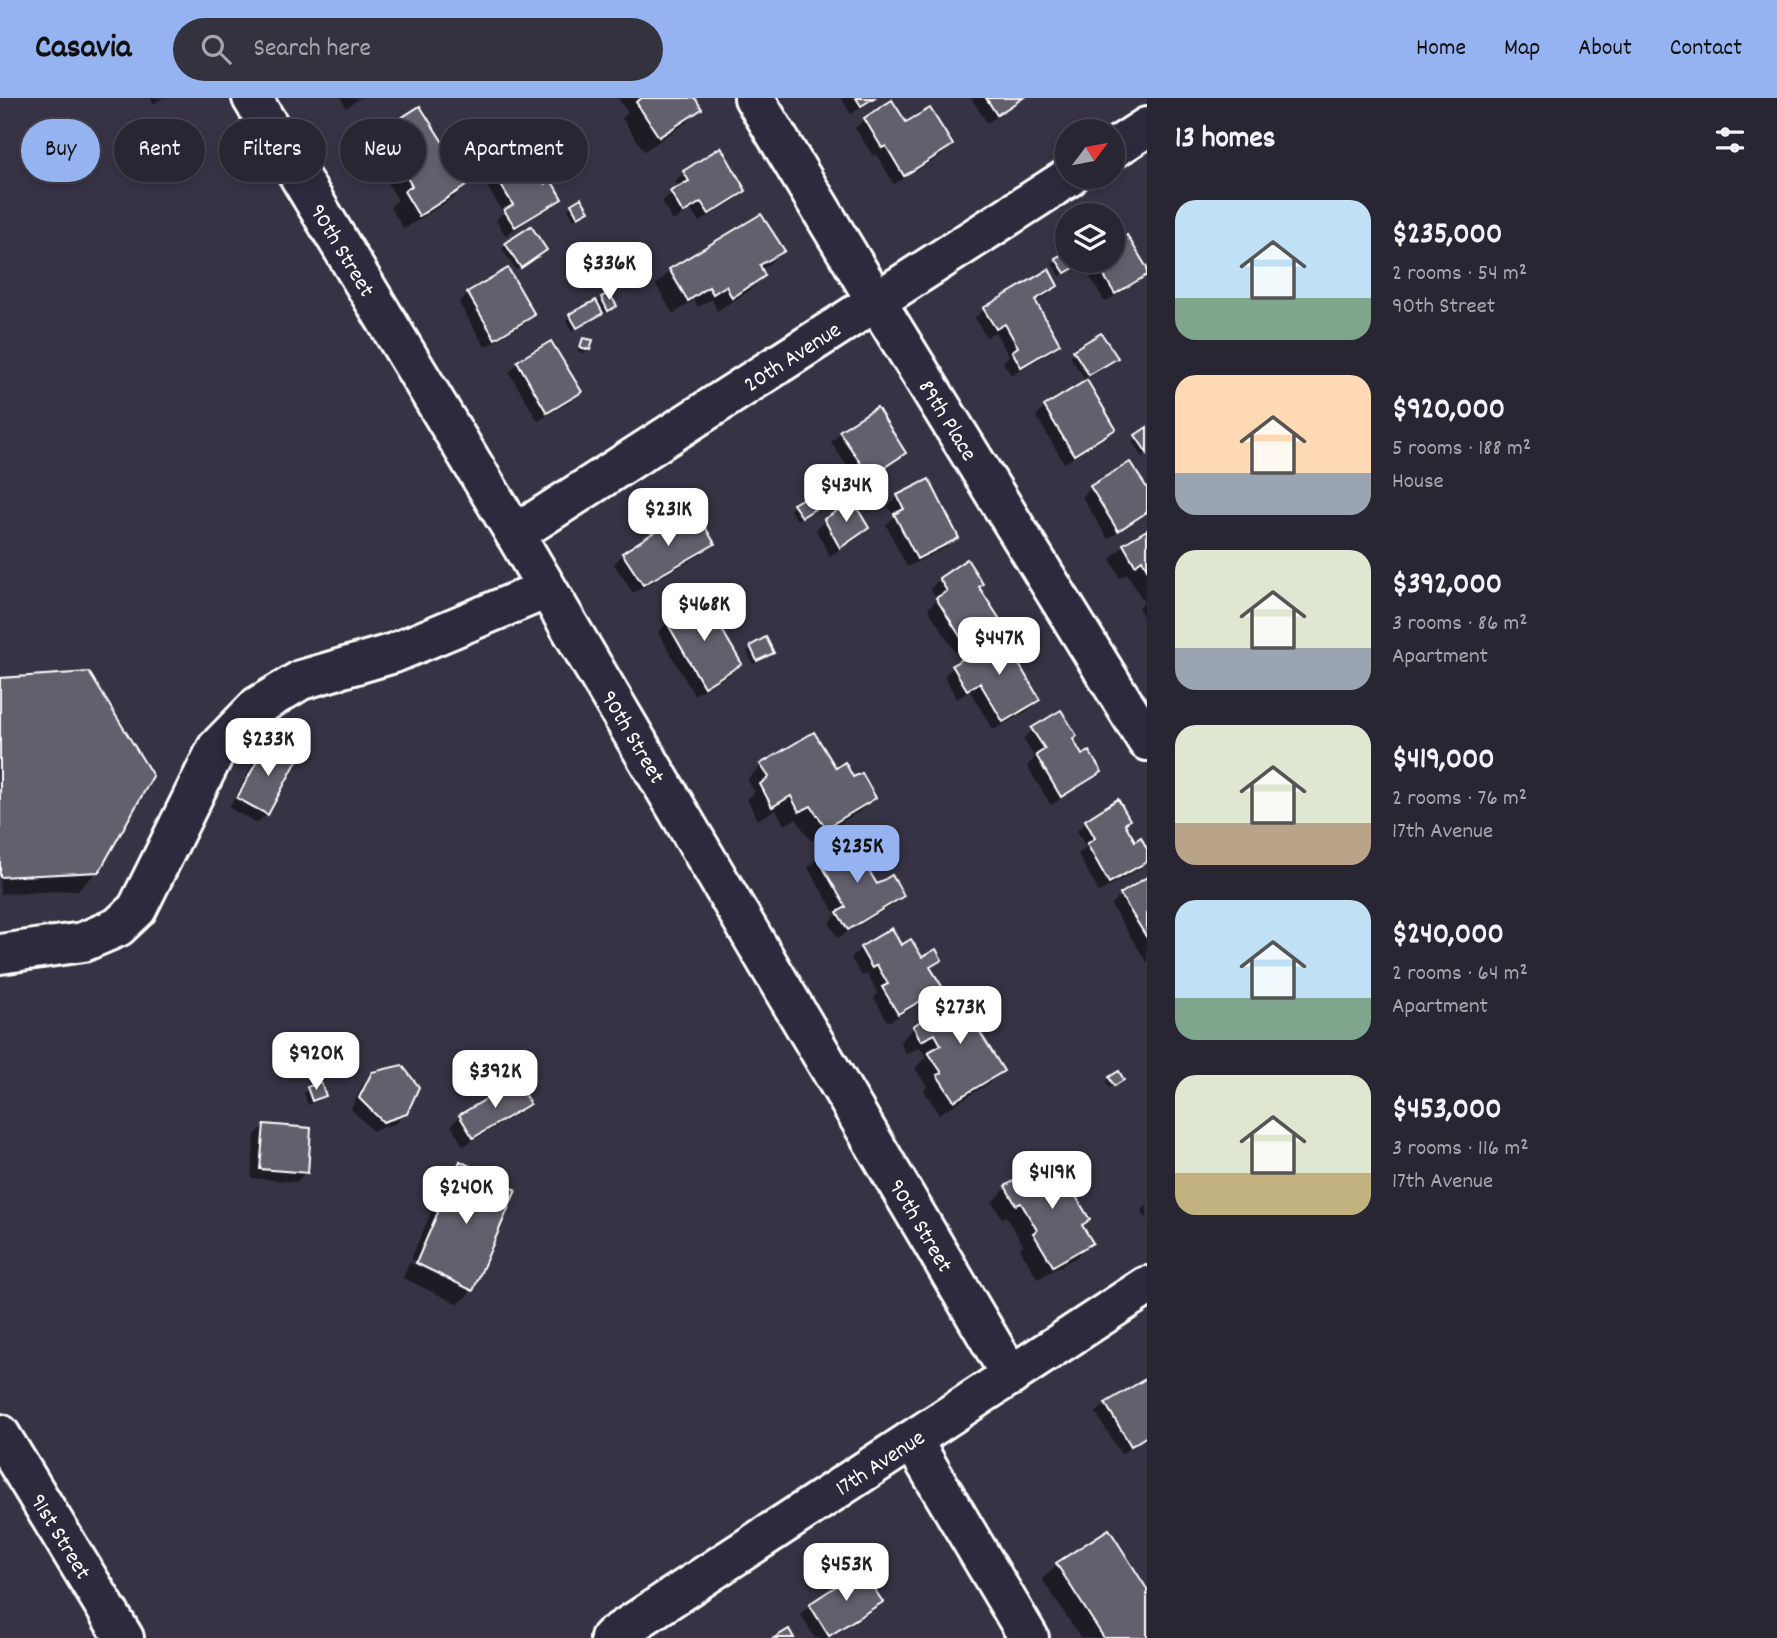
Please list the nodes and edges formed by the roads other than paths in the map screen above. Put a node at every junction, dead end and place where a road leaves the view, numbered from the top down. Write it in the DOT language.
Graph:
graph roads {
  1 [pos="252,98"];
  2 [pos="754,98"];
  3 [pos="1147,127"];
  4 [pos="1125,141"];
  5 [pos="1055,186"];
  6 [pos="876,301"];
  7 [pos="515,534"];
  8 [pos="547,589"];
  9 [pos="1147,741"];
  10 [pos="0,954"];
  11 [pos="1147,1286"];
  12 [pos="1011,1376"];
  13 [pos="912,1440"];
  14 [pos="2,1441"];
  15 [pos="124,1638"];
  16 [pos="610,1638"];
  17 [pos="1029,1638"];
  1 -- 7 [label="street, 90th Street"];
  2 -- 6 [label="street, 89th Place"];
  3 -- 4 [label="street"];
  5 -- 6 [label="street, 20th Avenue"];
  6 -- 7 [label="street, 20th Avenue"];
  6 -- 9 [label="street, 89th Place"];
  7 -- 8 [label="street, 90th Street"];
  8 -- 10 [label="street"];
  8 -- 12 [label="street, 90th Street"];
  11 -- 12 [label="street, 17th Avenue"];
  12 -- 13 [label="street, 17th Avenue"];
  13 -- 16 [label="street, 17th Avenue"];
  13 -- 17 [label="street"];
  14 -- 15 [label="street, 91st Street"];
}
